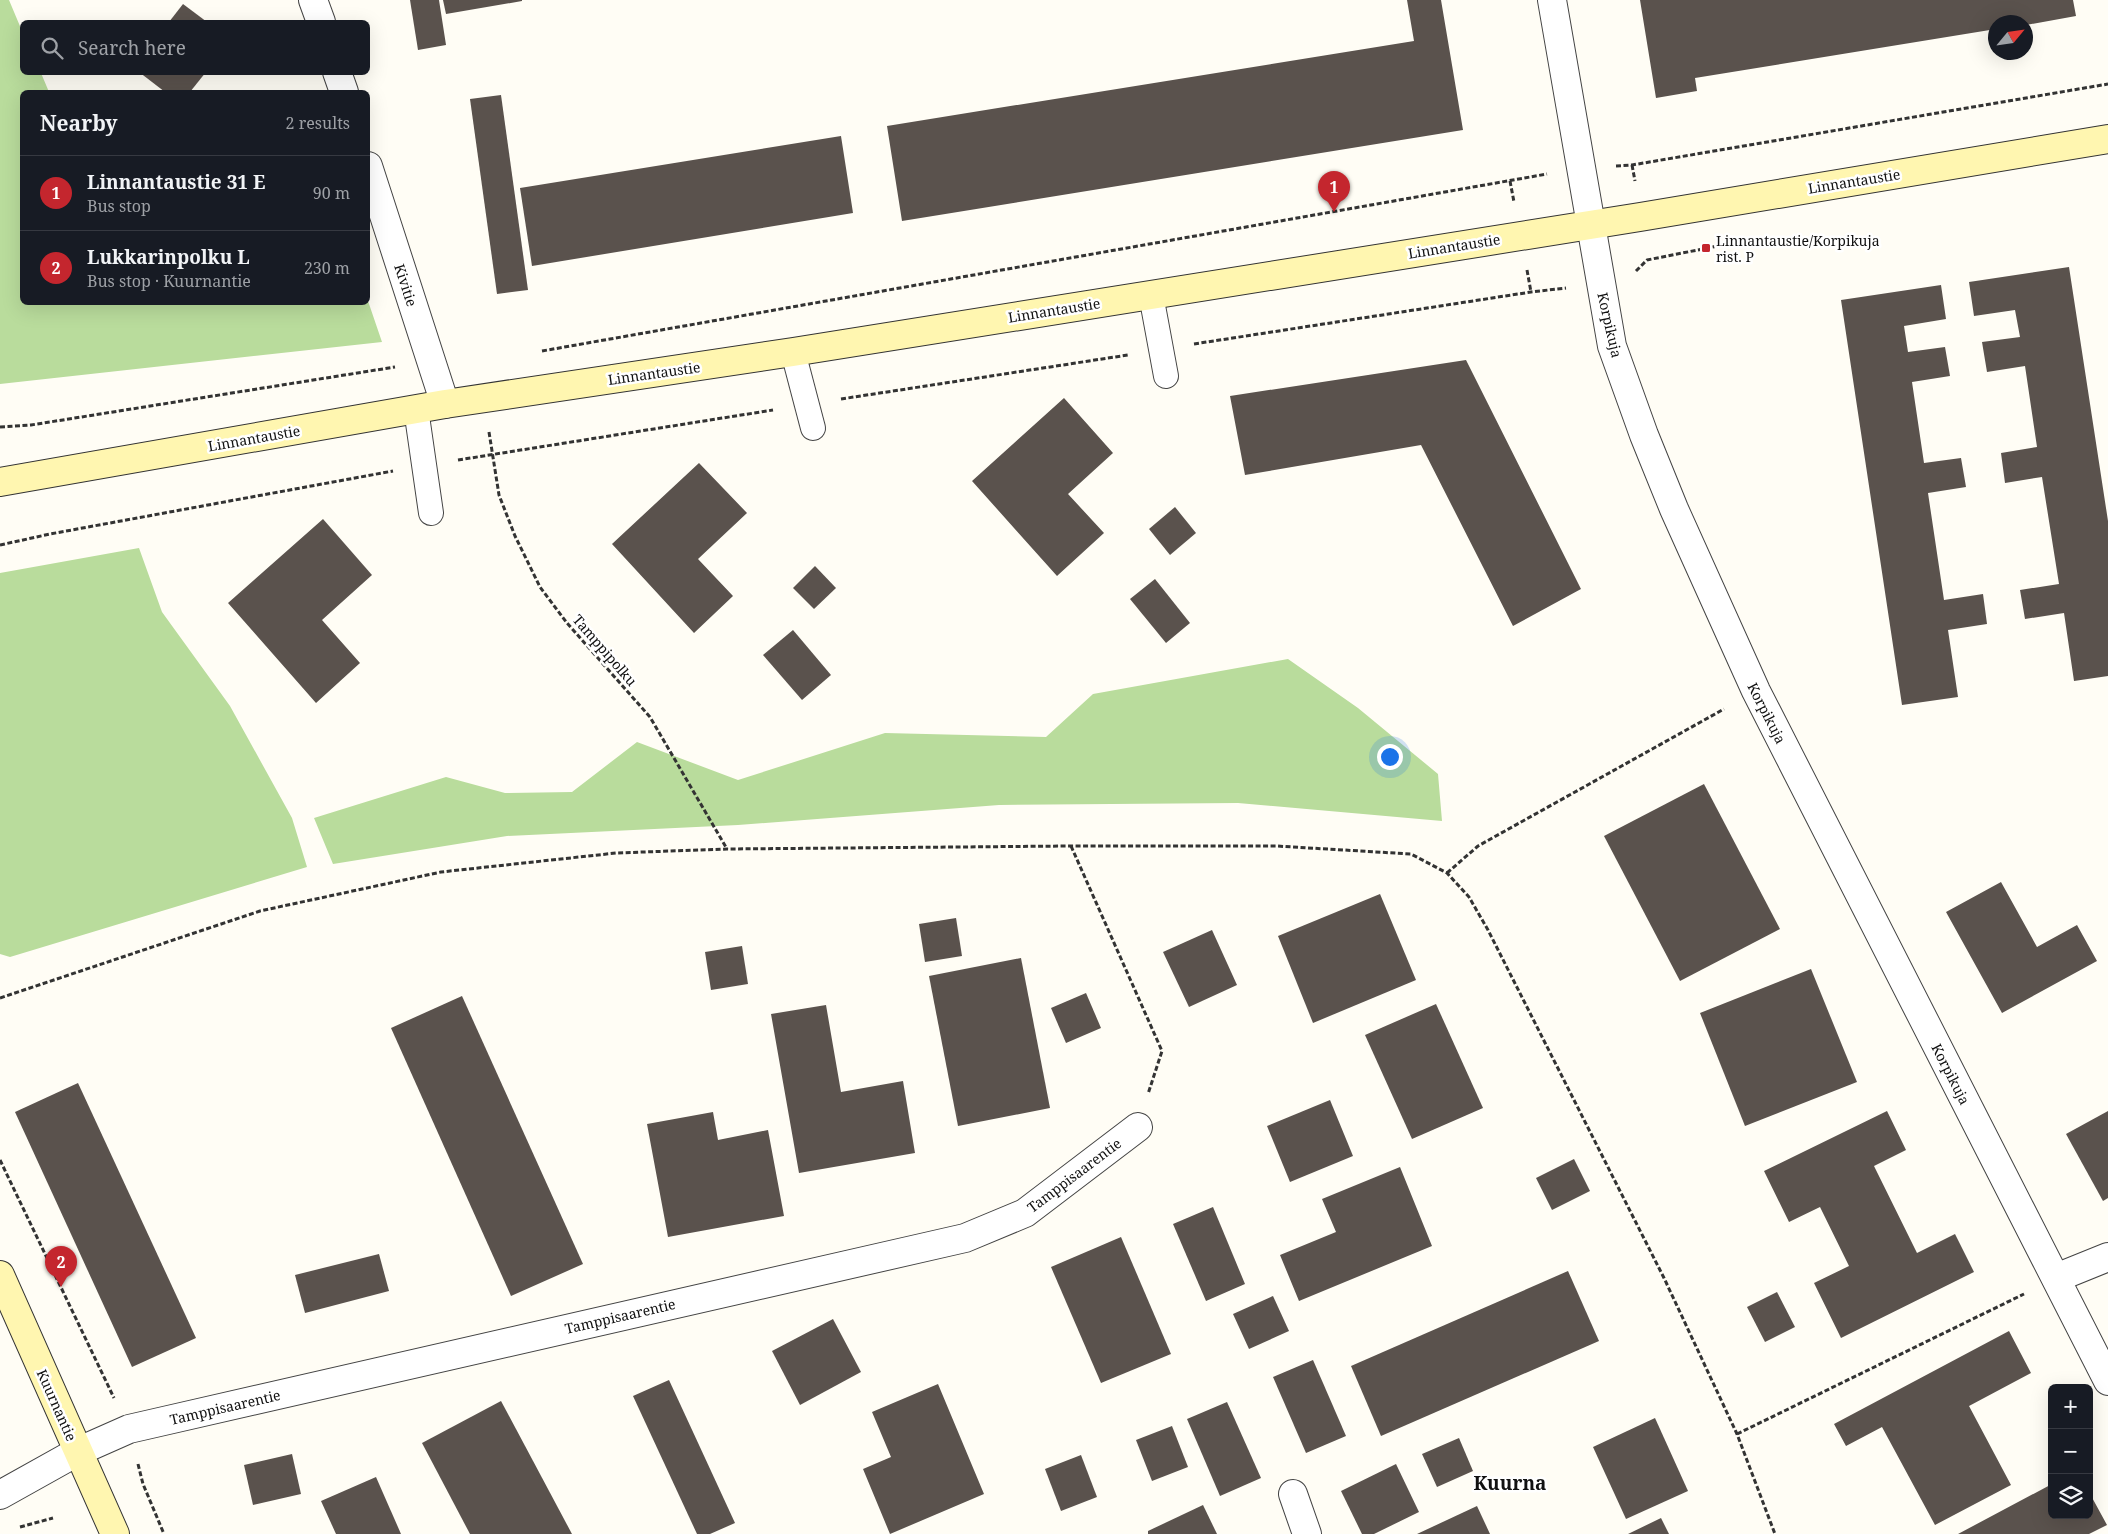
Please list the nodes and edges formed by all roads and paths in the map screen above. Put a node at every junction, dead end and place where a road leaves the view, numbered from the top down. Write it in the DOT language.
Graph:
graph roads {
  1 [pos="313,0"];
  2 [pos="1552,0"];
  3 [pos="319,20"];
  4 [pos="338,75"];
  5 [pos="2108,84"];
  6 [pos="343,90"];
  7 [pos="2108,139"];
  8 [pos="1580,169"];
  9 [pos="370,172"];
  10 [pos="1590,225"];
  11 [pos="1738,242"];
  12 [pos="1647,260"];
  13 [pos="1531,292"];
  14 [pos="1151,295"];
  15 [pos="1161,350"];
  16 [pos="536,352"];
  17 [pos="793,352"];
  18 [pos="1166,376"];
  19 [pos="445,404"];
  20 [pos="807,405"];
  21 [pos="416,409"];
  22 [pos="813,428"];
  23 [pos="493,454"];
  24 [pos="424,466"];
  25 [pos="0,482"];
  26 [pos="431,513"];
  27 [pos="0,545"];
  28 [pos="1756,691"];
  29 [pos="1071,846"];
  30 [pos="727,849"];
  31 [pos="1447,873"];
  32 [pos="0,998"];
  33 [pos="1138,1127"];
  34 [pos="0,1160"];
  35 [pos="2108,1257"];
  36 [pos="0,1275"];
  37 [pos="2056,1278"];
  38 [pos="2108,1381"];
  39 [pos="129,1429"];
  40 [pos="1737,1434"];
  41 [pos="77,1452"];
  42 [pos="1293,1494"];
  43 [pos="0,1495"];
  44 [pos="53,1518"];
  45 [pos="18,1528"];
  46 [pos="115,1534"];
  47 [pos="164,1534"];
  48 [pos="1307,1534"];
  49 [pos="1775,1534"];
  1 -- 3 [label="street"];
  2 -- 8 [label="street, Korpikuja"];
  4 -- 6 [label="street"];
  5 -- 8 [label="path"];
  7 -- 10 [label="street, Linnantaustie"];
  8 -- 10 [label="street, Korpikuja"];
  8 -- 16 [label="path"];
  9 -- 19 [label="street, Kivitie"];
  10 -- 14 [label="street, Linnantaustie"];
  10 -- 28 [label="street, Korpikuja"];
  11 -- 12 [label="path"];
  13 -- 15 [label="path"];
  14 -- 15 [label="lane"];
  14 -- 17 [label="street, Linnantaustie"];
  15 -- 18 [label="lane"];
  15 -- 20 [label="path"];
  17 -- 19 [label="street, Linnantaustie"];
  17 -- 20 [label="lane"];
  19 -- 21 [label="street, Linnantaustie"];
  20 -- 22 [label="lane"];
  20 -- 23 [label="path"];
  21 -- 24 [label="lane"];
  21 -- 25 [label="street, Linnantaustie"];
  23 -- 24 [label="path"];
  23 -- 30 [label="path, Tamppipolku"];
  24 -- 26 [label="lane"];
  24 -- 27 [label="path"];
  28 -- 31 [label="path"];
  28 -- 37 [label="street, Korpikuja"];
  29 -- 30 [label="path"];
  29 -- 31 [label="path"];
  29 -- 33 [label="path"];
  30 -- 32 [label="path"];
  31 -- 40 [label="path"];
  33 -- 39 [label="street, Tamppisaarentie"];
  34 -- 39 [label="path"];
  35 -- 37 [label="street"];
  36 -- 41 [label="street, Kuurnantie"];
  37 -- 38 [label="street, Korpikuja"];
  37 -- 40 [label="path"];
  39 -- 41 [label="street, Tamppisaarentie"];
  39 -- 47 [label="path"];
  40 -- 49 [label="path"];
  41 -- 43 [label="street, Tamppisaarentie"];
  41 -- 46 [label="street, Kuurnantie"];
  42 -- 48 [label="street"];
  44 -- 45 [label="path"];
}
